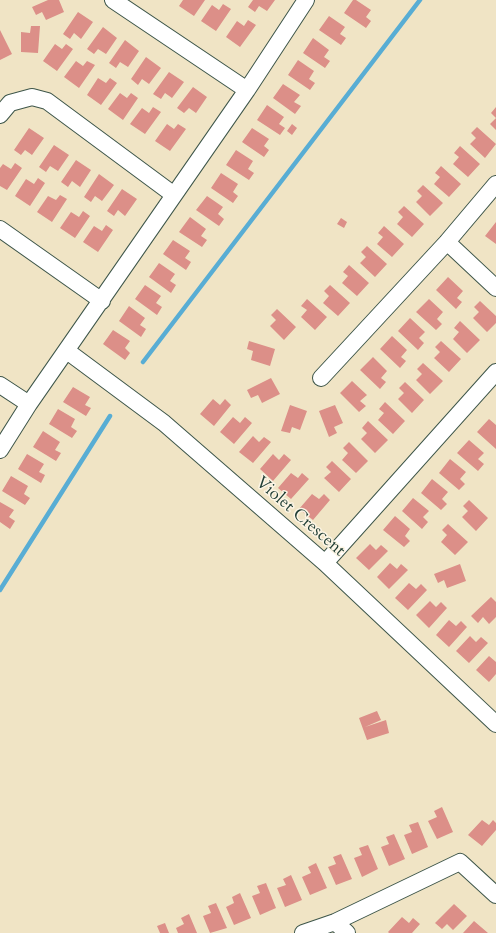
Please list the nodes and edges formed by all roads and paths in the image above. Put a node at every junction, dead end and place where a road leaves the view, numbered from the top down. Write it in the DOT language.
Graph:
graph roads {
  1 [pos="113,0"];
  2 [pos="306,0"];
  3 [pos="247,90"];
  4 [pos="0,115"];
  5 [pos="496,184"];
  6 [pos="174,195"];
  7 [pos="0,228"];
  8 [pos="448,242"];
  9 [pos="496,288"];
  10 [pos="102,301"];
  11 [pos="67,351"];
  12 [pos="321,378"];
  13 [pos="494,378"];
  14 [pos="0,385"];
  15 [pos="29,404"];
  16 [pos="0,450"];
  17 [pos="325,563"];
  18 [pos="496,724"];
  19 [pos="496,895"];
  20 [pos="341,928"];
  21 [pos="303,933"];
  1 -- 3 [label="street"];
  2 -- 3 [label="street"];
  3 -- 6 [label="street"];
  4 -- 6 [label="street"];
  5 -- 8 [label="street"];
  6 -- 10 [label="street"];
  7 -- 10 [label="street"];
  8 -- 9 [label="street"];
  8 -- 12 [label="street"];
  10 -- 11 [label="street"];
  11 -- 15 [label="street"];
  11 -- 17 [label="street, Violet Crescent"];
  13 -- 17 [label="street"];
  14 -- 15 [label="street"];
  15 -- 16 [label="street"];
  17 -- 18 [label="street, Violet Crescent"];
  19 -- 20 [label="street"];
  20 -- 21 [label="street"];
}
